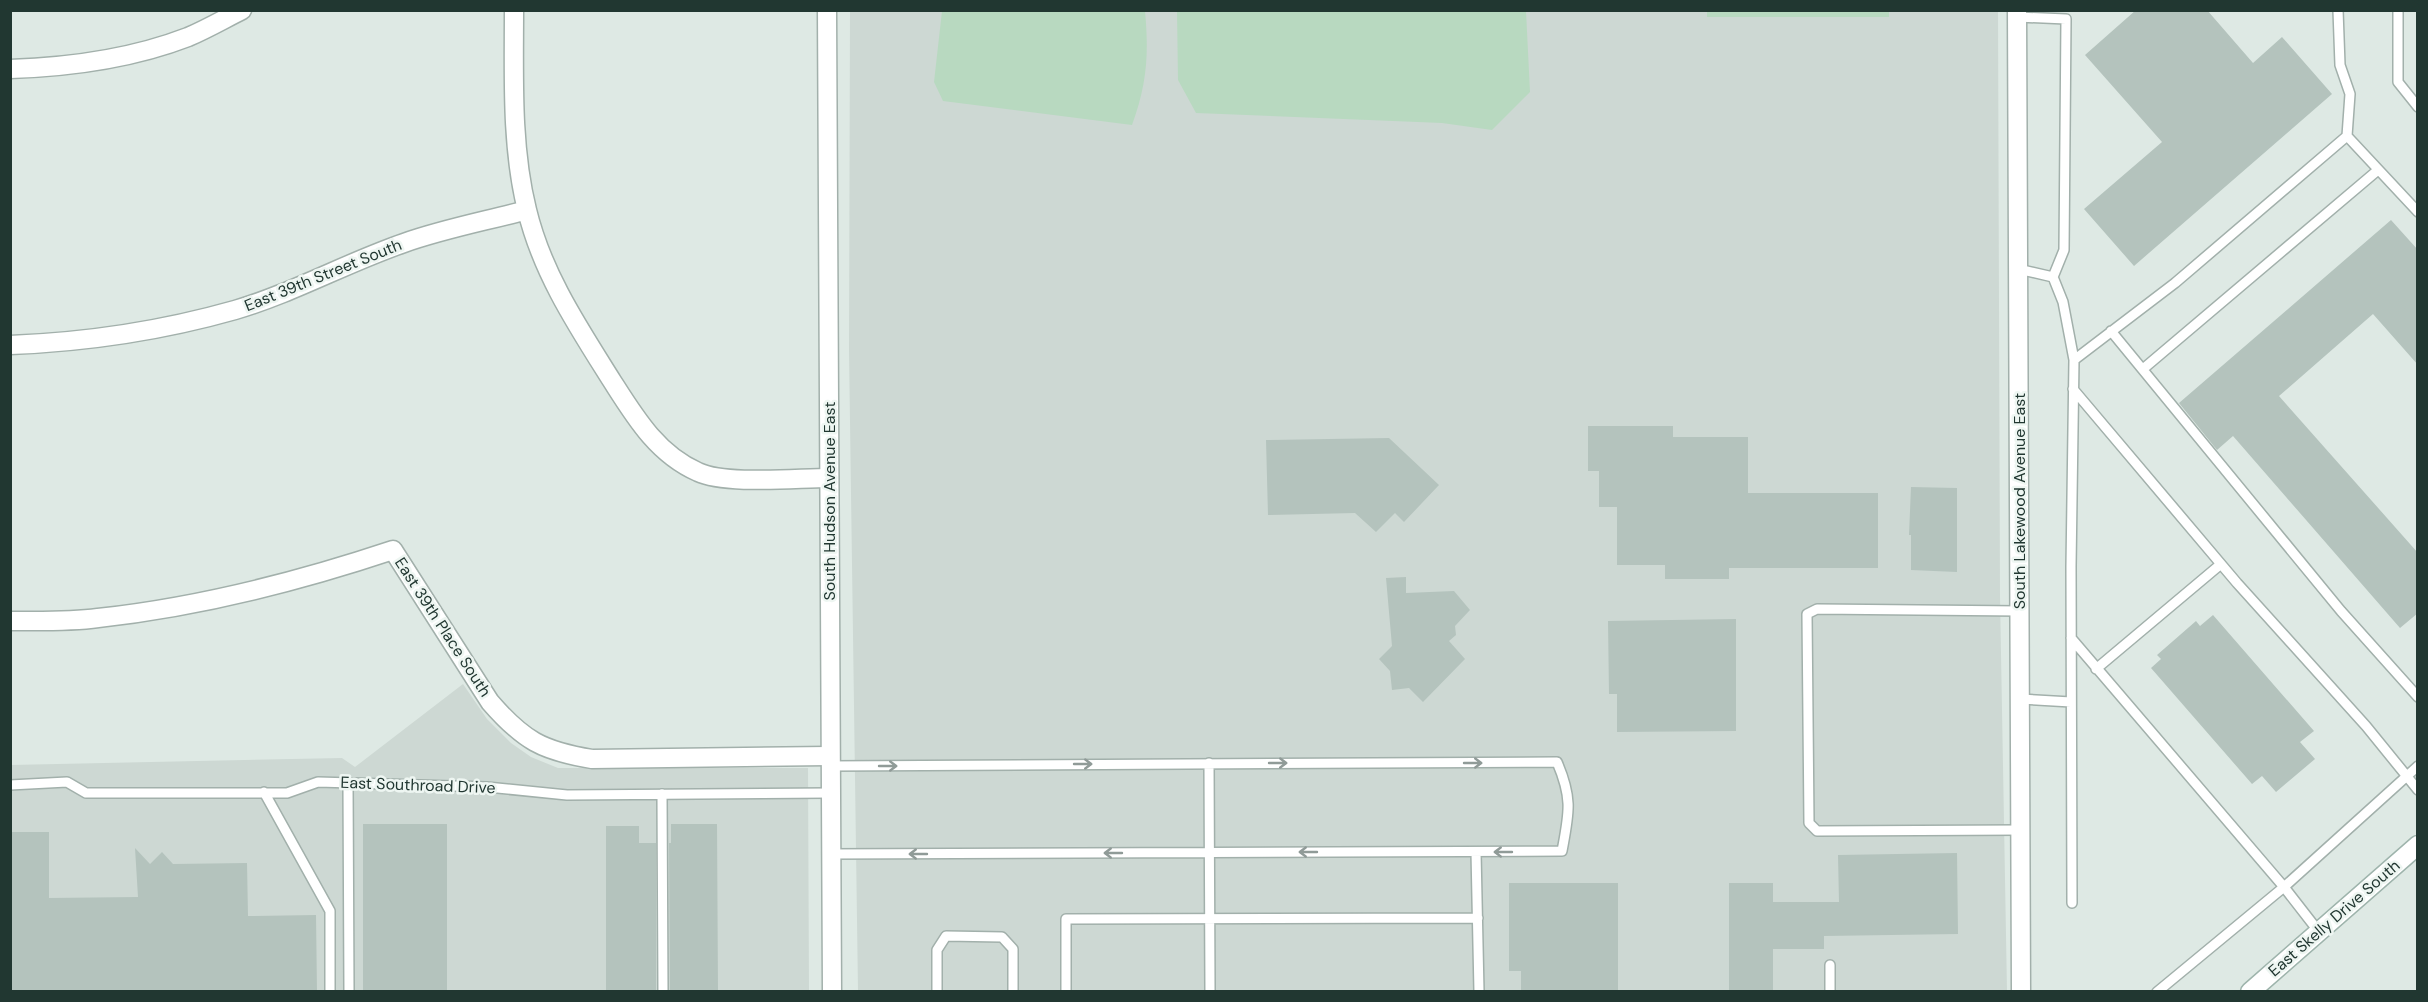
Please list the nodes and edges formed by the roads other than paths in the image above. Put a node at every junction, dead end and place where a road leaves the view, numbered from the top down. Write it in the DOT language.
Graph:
graph roads {
  1 [pos="242,10"];
  2 [pos="514,10"];
  3 [pos="827,10"];
  4 [pos="2338,10"];
  5 [pos="2398,10"];
  6 [pos="2017,14"];
  7 [pos="2067,15"];
  8 [pos="10,69"];
  9 [pos="2414,97"];
  10 [pos="2418,107"];
  11 [pos="2347,136"];
  12 [pos="2378,170"];
  13 [pos="527,210"];
  14 [pos="2418,212"];
  15 [pos="2018,269"];
  16 [pos="2054,277"];
  17 [pos="2111,331"];
  18 [pos="10,345"];
  19 [pos="2074,360"];
  20 [pos="2143,369"];
  21 [pos="2073,389"];
  22 [pos="829,478"];
  23 [pos="2221,564"];
  24 [pos="2020,610"];
  25 [pos="10,621"];
  26 [pos="2071,638"];
  27 [pos="2096,669"];
  28 [pos="2418,697"];
  29 [pos="2020,699"];
  30 [pos="2071,702"];
  31 [pos="830,761"];
  32 [pos="1209,763"];
  33 [pos="2418,766"];
  34 [pos="2406,776"];
  35 [pos="348,783"];
  36 [pos="10,785"];
  37 [pos="2418,790"];
  38 [pos="264,792"];
  39 [pos="830,793"];
  40 [pos="662,794"];
  41 [pos="2021,830"];
  42 [pos="2418,845"];
  43 [pos="1208,852"];
  44 [pos="1476,852"];
  45 [pos="830,854"];
  46 [pos="2284,887"];
  47 [pos="2072,903"];
  48 [pos="1210,918"];
  49 [pos="1478,918"];
  50 [pos="2319,932"];
  51 [pos="1830,965"];
  52 [pos="330,992"];
  53 [pos="349,992"];
  54 [pos="663,992"];
  55 [pos="832,992"];
  56 [pos="937,992"];
  57 [pos="1013,992"];
  58 [pos="1066,992"];
  59 [pos="1210,992"];
  60 [pos="1479,992"];
  61 [pos="1830,992"];
  62 [pos="2021,992"];
  63 [pos="2157,992"];
  64 [pos="2250,992"];
  1 -- 8 [label="street"];
  2 -- 13 [label="street"];
  3 -- 22 [label="street, South Hudson Avenue East"];
  4 -- 11 [label="lane"];
  5 -- 9 [label="lane"];
  6 -- 7 [label="lane"];
  6 -- 15 [label="street, South Lakewood Avenue East"];
  7 -- 16 [label="lane"];
  9 -- 10 [label="lane"];
  11 -- 12 [label="lane"];
  11 -- 17 [label="lane"];
  12 -- 14 [label="lane"];
  12 -- 20 [label="lane"];
  13 -- 18 [label="street, East 39th Street South"];
  13 -- 22 [label="street"];
  15 -- 16 [label="lane"];
  15 -- 24 [label="street, South Lakewood Avenue East"];
  16 -- 19 [label="lane"];
  17 -- 19 [label="lane"];
  17 -- 20 [label="lane"];
  19 -- 21 [label="lane"];
  20 -- 28 [label="lane"];
  21 -- 23 [label="lane"];
  21 -- 26 [label="lane"];
  22 -- 31 [label="street, South Hudson Avenue East"];
  23 -- 27 [label="lane"];
  23 -- 34 [label="lane"];
  24 -- 29 [label="street, South Lakewood Avenue East"];
  24 -- 41 [label="lane"];
  25 -- 31 [label="street, East 39th Place South"];
  26 -- 27 [label="lane"];
  26 -- 30 [label="lane"];
  27 -- 46 [label="lane"];
  29 -- 30 [label="lane"];
  29 -- 41 [label="street, South Lakewood Avenue East"];
  30 -- 47 [label="lane"];
  31 -- 32 [label="lane, one-way"];
  31 -- 39 [label="street, South Hudson Avenue East"];
  32 -- 43 [label="lane"];
  32 -- 44 [label="lane, one-way"];
  33 -- 34 [label="lane"];
  34 -- 37 [label="lane"];
  34 -- 46 [label="lane"];
  35 -- 38 [label="lane, East Southroad Drive"];
  35 -- 40 [label="lane, East Southroad Drive"];
  35 -- 53 [label="lane"];
  36 -- 38 [label="lane, East Southroad Drive"];
  38 -- 52 [label="lane"];
  39 -- 40 [label="lane, East Southroad Drive"];
  39 -- 45 [label="street, South Hudson Avenue East"];
  40 -- 54 [label="lane"];
  41 -- 62 [label="street, South Lakewood Avenue East"];
  42 -- 50 [label="street, East Skelly Drive South"];
  44 -- 43 [label="lane, one-way"];
  43 -- 45 [label="lane, one-way"];
  43 -- 48 [label="lane"];
  44 -- 49 [label="lane"];
  45 -- 55 [label="street, South Hudson Avenue East"];
  46 -- 50 [label="lane"];
  46 -- 63 [label="lane"];
  48 -- 49 [label="lane"];
  48 -- 58 [label="lane"];
  48 -- 59 [label="lane"];
  49 -- 60 [label="lane"];
  50 -- 64 [label="street, East Skelly Drive South"];
  51 -- 61 [label="lane"];
  56 -- 57 [label="lane"];
}
